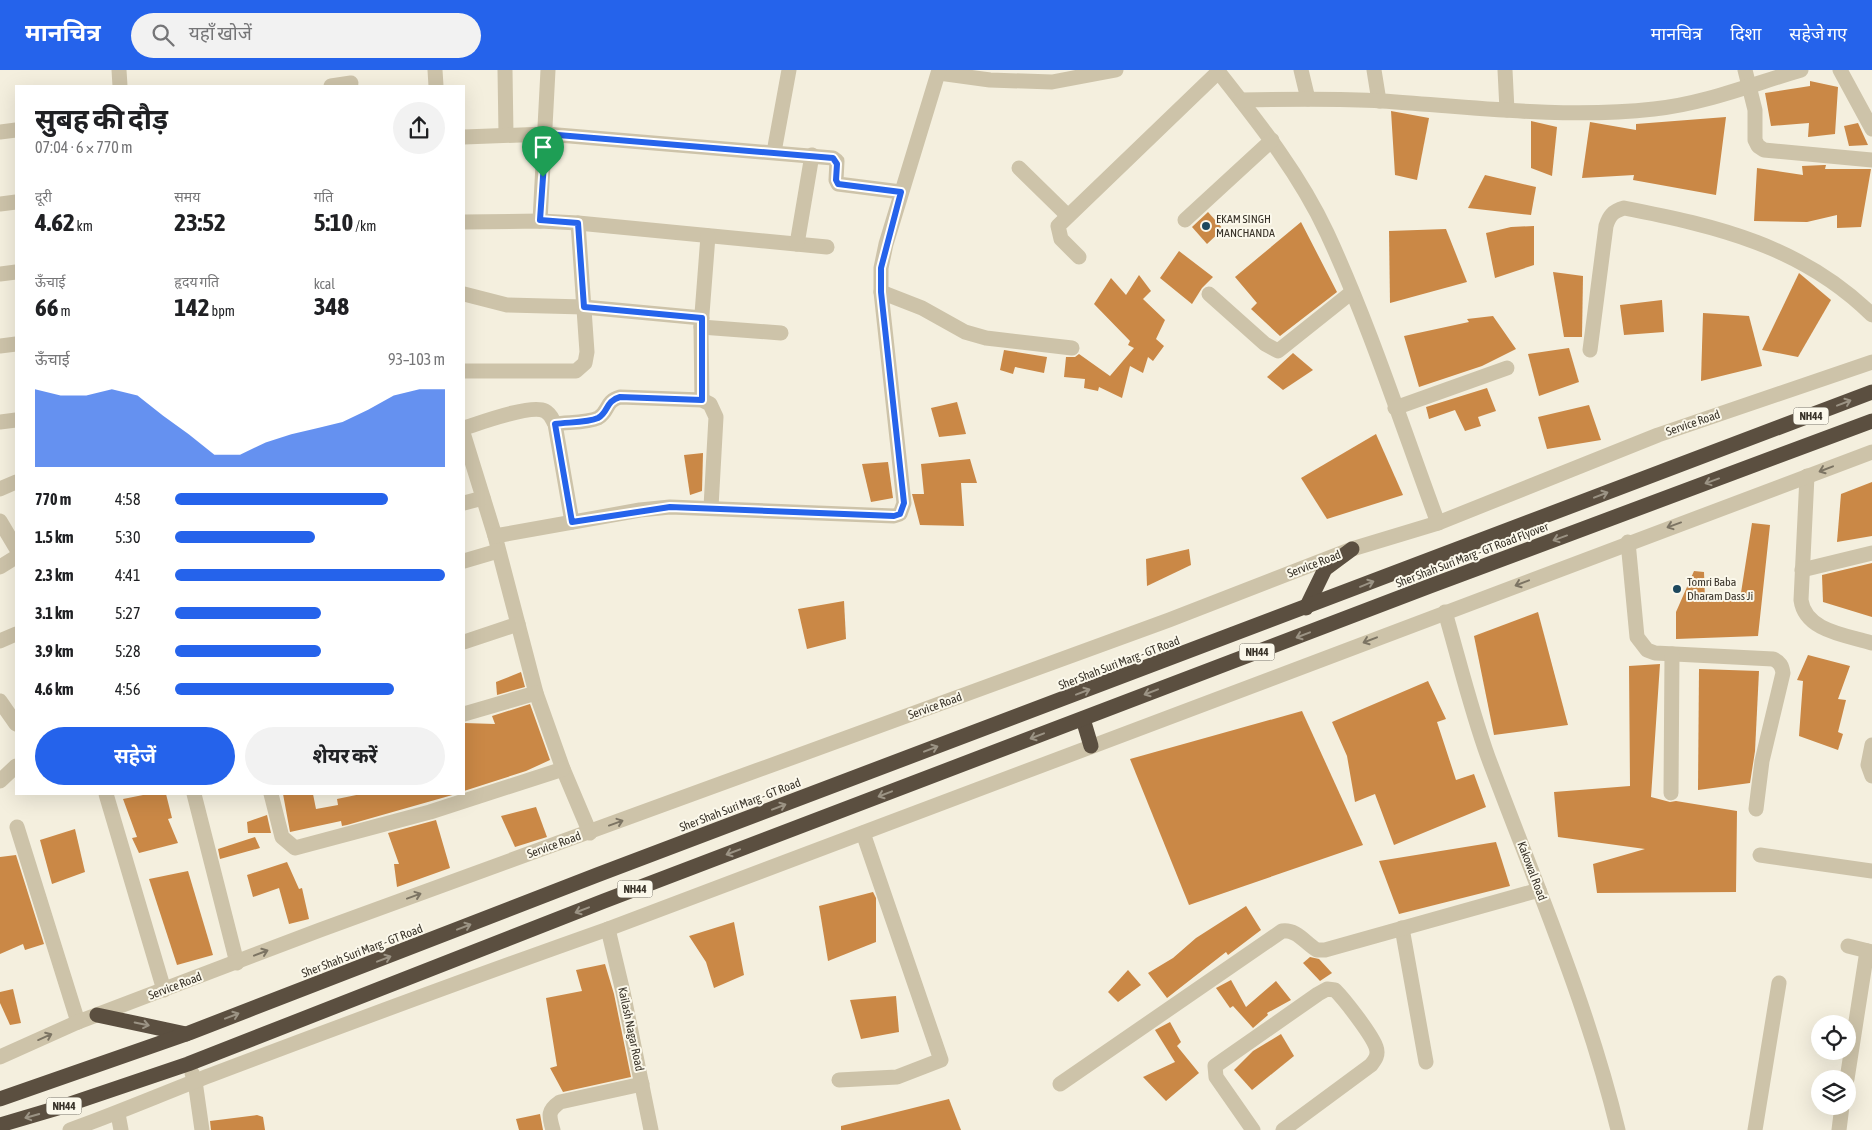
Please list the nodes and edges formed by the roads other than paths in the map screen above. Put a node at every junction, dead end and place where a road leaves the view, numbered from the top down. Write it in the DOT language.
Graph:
graph roads {
  1 [pos="119,70"];
  2 [pos="435,70"];
  3 [pos="505,70"];
  4 [pos="548,70"];
  5 [pos="789,70"];
  6 [pos="1116,70"];
  7 [pos="1301,70"];
  8 [pos="1374,70"];
  9 [pos="1505,70"];
  10 [pos="1745,70"];
  11 [pos="1801,70"];
  12 [pos="1840,70"];
  13 [pos="1217,71"];
  14 [pos="939,72"];
  15 [pos="350,80"];
  16 [pos="120,85"];
  17 [pos="334,85"];
  18 [pos="436,85"];
  19 [pos="1750,85"];
  20 [pos="1308,99"];
  21 [pos="1241,100"];
  22 [pos="1379,101"];
  23 [pos="1507,110"];
  24 [pos="15,130"];
  25 [pos="1872,130"];
  26 [pos="0,132"];
  27 [pos="506,134"];
  28 [pos="546,134"];
  29 [pos="465,137"];
  30 [pos="1272,140"];
  31 [pos="774,152"];
  32 [pos="812,155"];
  33 [pos="1872,160"];
  34 [pos="1018,168"];
  35 [pos="901,192"];
  36 [pos="15,202"];
  37 [pos="0,204"];
  38 [pos="1067,215"];
  39 [pos="540,220"];
  40 [pos="1185,220"];
  41 [pos="465,222"];
  42 [pos="578,223"];
  43 [pos="708,236"];
  44 [pos="797,244"];
  45 [pos="827,247"];
  46 [pos="1079,257"];
  47 [pos="15,272"];
  48 [pos="0,274"];
  49 [pos="881,292"];
  50 [pos="1352,292"];
  51 [pos="465,294"];
  52 [pos="1209,294"];
  53 [pos="584,307"];
  54 [pos="1872,315"];
  55 [pos="701,322"];
  56 [pos="781,333"];
  57 [pos="15,344"];
  58 [pos="0,346"];
  59 [pos="1072,348"];
  60 [pos="1590,350"];
  61 [pos="1872,362"];
  62 [pos="1507,368"];
  63 [pos="465,371"];
  64 [pos="1872,392"];
  65 [pos="702,400"];
  66 [pos="1395,408"];
  67 [pos="15,420"];
  68 [pos="1872,421"];
  69 [pos="0,422"];
  70 [pos="555,424"];
  71 [pos="465,428"];
  72 [pos="465,439"];
  73 [pos="1872,452"];
  74 [pos="1807,476"];
  75 [pos="15,482"];
  76 [pos="0,489"];
  77 [pos="483,498"];
  78 [pos="465,503"];
  79 [pos="711,507"];
  80 [pos="0,521"];
  81 [pos="572,522"];
  82 [pos="1438,523"];
  83 [pos="1628,542"];
  84 [pos="497,543"];
  85 [pos="15,546"];
  86 [pos="1352,549"];
  87 [pos="1872,553"];
  88 [pos="15,558"];
  89 [pos="465,559"];
  90 [pos="0,567"];
  91 [pos="1802,570"];
  92 [pos="1306,608"];
  93 [pos="1445,612"];
  94 [pos="518,624"];
  95 [pos="15,634"];
  96 [pos="0,641"];
  97 [pos="465,642"];
  98 [pos="1872,643"];
  99 [pos="1672,654"];
  100 [pos="536,692"];
  101 [pos="0,701"];
  102 [pos="465,714"];
  103 [pos="1083,719"];
  104 [pos="15,721"];
  105 [pos="1872,745"];
  106 [pos="1091,746"];
  107 [pos="15,767"];
  108 [pos="562,769"];
  109 [pos="1872,776"];
  110 [pos="0,781"];
  111 [pos="1671,793"];
  112 [pos="106,795"];
  113 [pos="194,795"];
  114 [pos="271,795"];
  115 [pos="1756,809"];
  116 [pos="17,828"];
  117 [pos="590,832"];
  118 [pos="863,833"];
  119 [pos="1760,854"];
  120 [pos="1872,871"];
  121 [pos="1540,890"];
  122 [pos="1402,928"];
  123 [pos="608,929"];
  124 [pos="1848,946"];
  125 [pos="1869,951"];
  126 [pos="236,963"];
  127 [pos="1779,983"];
  128 [pos="164,990"];
  129 [pos="97,1015"];
  130 [pos="78,1022"];
  131 [pos="187,1034"];
  132 [pos="0,1057"];
  133 [pos="1426,1062"];
  134 [pos="188,1064"];
  135 [pos="1849,1070"];
  136 [pos="839,1080"];
  137 [pos="195,1081"];
  138 [pos="642,1084"];
  139 [pos="1060,1084"];
  140 [pos="0,1099"];
  141 [pos="118,1114"];
  142 [pos="1841,1115"];
  143 [pos="0,1125"];
  144 [pos="70,1130"];
  145 [pos="121,1130"];
  146 [pos="202,1130"];
  147 [pos="553,1130"];
  148 [pos="651,1130"];
  149 [pos="1253,1130"];
  150 [pos="1282,1130"];
  151 [pos="1621,1130"];
  152 [pos="1756,1130"];
  153 [pos="1839,1130"];
  1 -- 16 [label="street"];
  2 -- 18 [label="street"];
  3 -- 27 [label="street"];
  4 -- 28 [label="street"];
  5 -- 31 [label="street"];
  6 -- 14 [label="street"];
  7 -- 20 [label="street"];
  8 -- 22 [label="street"];
  9 -- 23 [label="street"];
  10 -- 19 [label="street"];
  11 -- 19 [label="street"];
  12 -- 25 [label="street"];
  13 -- 21 [label="street"];
  13 -- 38 [label="street"];
  14 -- 35 [label="street"];
  15 -- 17 [label="street"];
  19 -- 23 [label="street"];
  19 -- 33 [label="street"];
  20 -- 21 [label="street"];
  20 -- 22 [label="street"];
  21 -- 30 [label="street"];
  22 -- 23 [label="street"];
  24 -- 26 [label="street"];
  27 -- 28 [label="street"];
  27 -- 29 [label="street"];
  28 -- 31 [label="street"];
  28 -- 39 [label="street"];
  30 -- 40 [label="street"];
  30 -- 50 [label="street"];
  31 -- 32 [label="street"];
  32 -- 35 [label="street"];
  32 -- 44 [label="street"];
  34 -- 38 [label="street"];
  35 -- 49 [label="street"];
  36 -- 37 [label="street"];
  38 -- 46 [label="street"];
  39 -- 41 [label="street"];
  39 -- 42 [label="street"];
  42 -- 43 [label="street"];
  42 -- 53 [label="street"];
  43 -- 44 [label="street"];
  43 -- 55 [label="street"];
  44 -- 45 [label="street"];
  47 -- 48 [label="street"];
  49 -- 59 [label="street"];
  49 -- 79 [label="street"];
  50 -- 52 [label="street"];
  50 -- 66 [label="street"];
  51 -- 53 [label="street"];
  53 -- 55 [label="street"];
  53 -- 63 [label="street"];
  54 -- 60 [label="street"];
  55 -- 56 [label="street"];
  55 -- 65 [label="street"];
  57 -- 58 [label="street"];
  61 -- 82 [label="street, Service Road"];
  62 -- 66 [label="street"];
  92 -- 64 [label="highway, Sher Shah Suri Marg - GT Road Flyover / NH44, one-way"];
  65 -- 70 [label="street"];
  65 -- 79 [label="street"];
  66 -- 82 [label="street"];
  67 -- 69 [label="street"];
  68 -- 103 [label="highway, Sher Shah Suri Marg - GT Road Flyover / NH44, one-way"];
  70 -- 71 [label="street"];
  70 -- 81 [label="street"];
  72 -- 77 [label="street"];
  73 -- 74 [label="street, one-way"];
  74 -- 83 [label="street, one-way"];
  74 -- 91 [label="street"];
  75 -- 76 [label="street"];
  77 -- 78 [label="street"];
  77 -- 84 [label="street"];
  79 -- 81 [label="street"];
  80 -- 85 [label="street"];
  81 -- 84 [label="street"];
  82 -- 86 [label="street, Service Road"];
  83 -- 93 [label="street, one-way"];
  83 -- 99 [label="street"];
  84 -- 89 [label="street"];
  84 -- 94 [label="street"];
  86 -- 92 [label="highway"];
  117 -- 86 [label="street, Service Road, one-way"];
  87 -- 91 [label="street"];
  88 -- 90 [label="street"];
  91 -- 98 [label="street"];
  131 -- 92 [label="highway, Sher Shah Suri Marg - GT Road / NH44, one-way"];
  93 -- 106 [label="street, one-way"];
  93 -- 121 [label="street, Kakowal Road"];
  94 -- 97 [label="street"];
  94 -- 100 [label="street"];
  95 -- 96 [label="street"];
  99 -- 111 [label="street"];
  99 -- 115 [label="street"];
  100 -- 102 [label="street"];
  100 -- 108 [label="street"];
  101 -- 104 [label="street"];
  103 -- 106 [label="highway"];
  103 -- 134 [label="highway, NH44, one-way"];
  105 -- 109 [label="street"];
  106 -- 118 [label="street"];
  107 -- 110 [label="street"];
  108 -- 114 [label="street"];
  108 -- 117 [label="street"];
  112 -- 128 [label="street"];
  113 -- 126 [label="street"];
  116 -- 130 [label="street"];
  126 -- 117 [label="street, Service Road, one-way"];
  118 -- 123 [label="street"];
  118 -- 136 [label="street"];
  119 -- 120 [label="street"];
  121 -- 122 [label="street"];
  121 -- 151 [label="street, Kakowal Road"];
  122 -- 133 [label="street"];
  122 -- 139 [label="street"];
  123 -- 137 [label="street"];
  123 -- 138 [label="street, Kailash Nagar Road"];
  124 -- 125 [label="street"];
  125 -- 135 [label="street"];
  126 -- 128 [label="street, Service Road"];
  127 -- 152 [label="street"];
  128 -- 129 [label="street, Service Road"];
  129 -- 130 [label="street, Service Road"];
  129 -- 131 [label="highway, one-way"];
  132 -- 130 [label="street, Service Road, one-way"];
  131 -- 140 [label="highway, NH44"];
  134 -- 137 [label="street"];
  134 -- 143 [label="highway, NH44, one-way"];
  137 -- 141 [label="street"];
  137 -- 146 [label="street"];
  138 -- 147 [label="street"];
  138 -- 148 [label="street, Kailash Nagar Road"];
  141 -- 144 [label="street"];
  141 -- 145 [label="street"];
  142 -- 153 [label="street"];
  149 -- 150 [label="street"];
}
